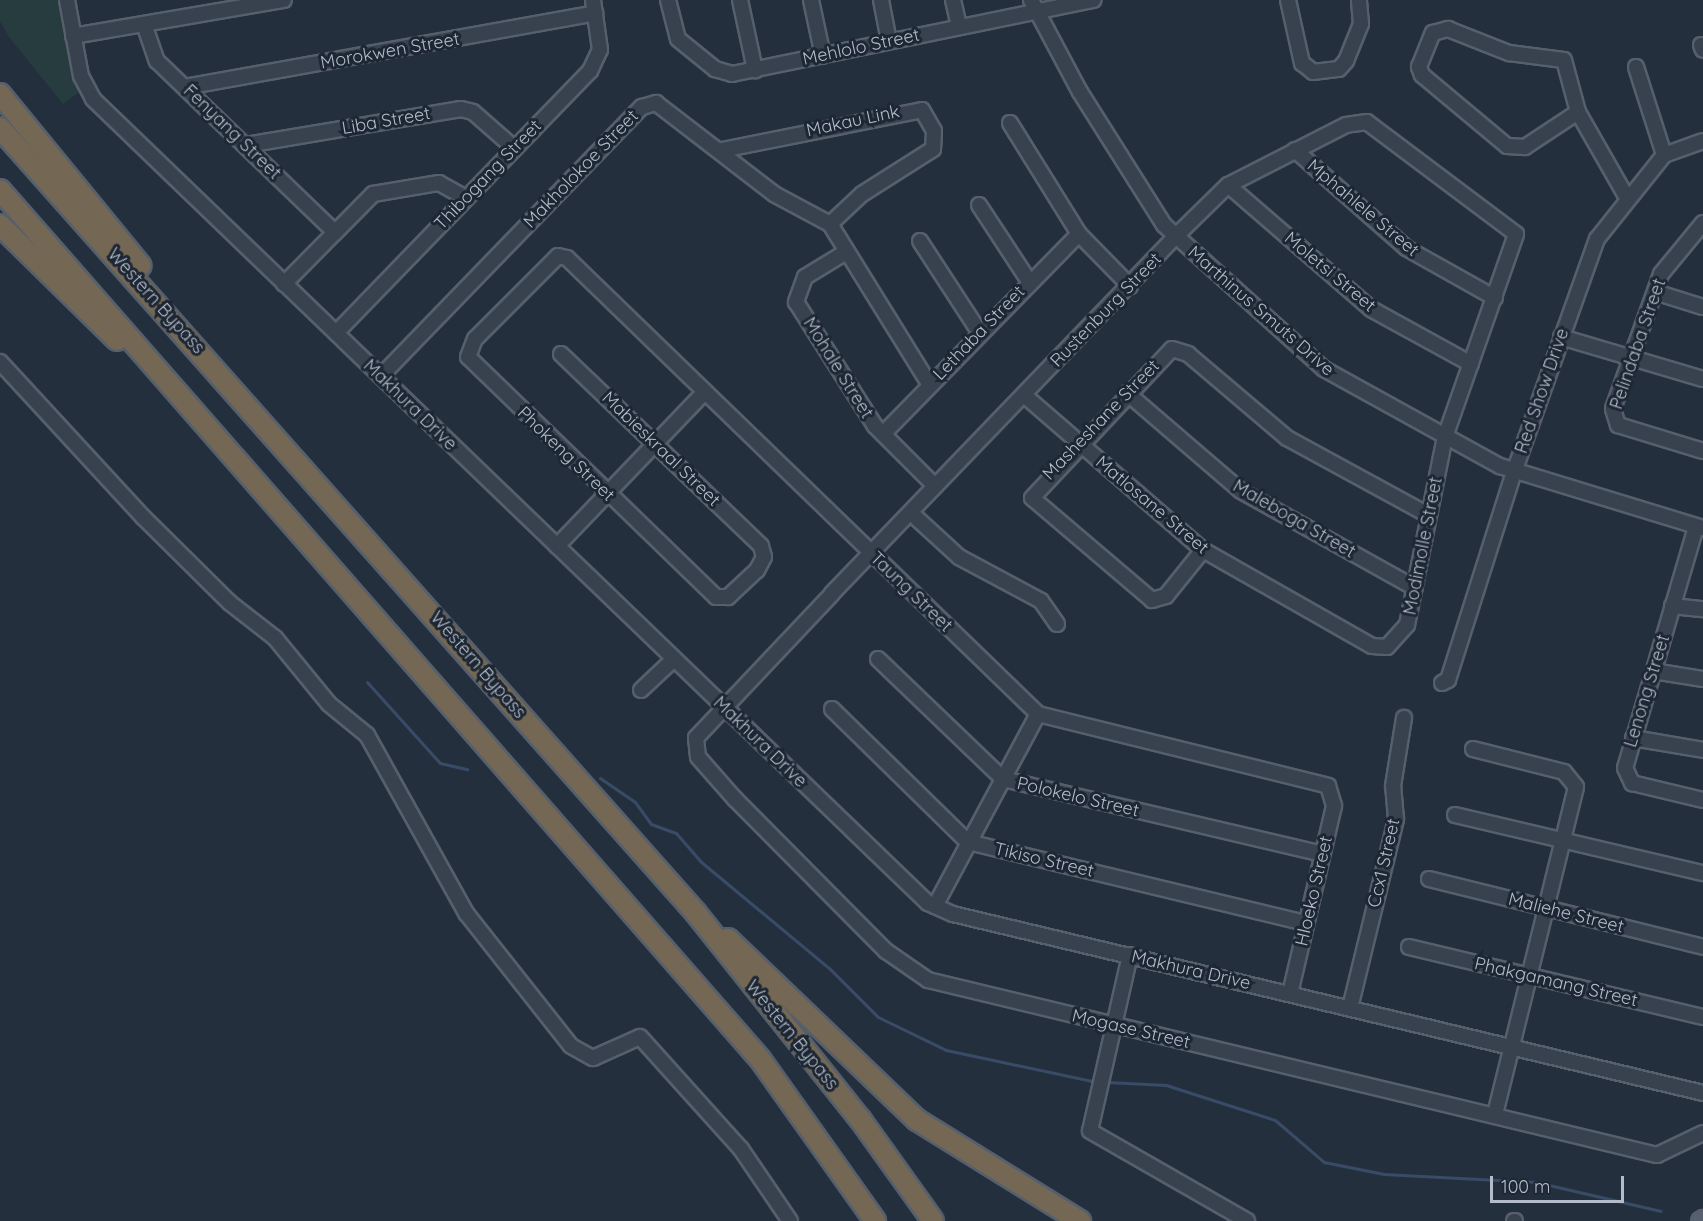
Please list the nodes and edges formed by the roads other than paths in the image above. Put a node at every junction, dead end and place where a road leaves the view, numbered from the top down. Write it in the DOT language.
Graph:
graph roads {
  1 [pos="67,0"];
  2 [pos="284,0"];
  3 [pos="668,0"];
  4 [pos="740,0"];
  5 [pos="811,0"];
  6 [pos="880,0"];
  7 [pos="952,0"];
  8 [pos="1094,0"];
  9 [pos="1288,0"];
  10 [pos="1359,0"];
  11 [pos="1033,5"];
  12 [pos="594,7"];
  13 [pos="144,24"];
  14 [pos="959,26"];
  15 [pos="73,36"];
  16 [pos="889,42"];
  17 [pos="824,56"];
  18 [pos="1636,67"];
  19 [pos="755,69"];
  20 [pos="185,87"];
  21 [pos="0,94"];
  22 [pos="1578,112"];
  23 [pos="1010,123"];
  24 [pos="0,128"];
  25 [pos="1703,141"];
  26 [pos="246,145"];
  27 [pos="514,148"];
  28 [pos="722,150"];
  29 [pos="1295,150"];
  30 [pos="1664,155"];
  31 [pos="1228,185"];
  32 [pos="0,190"];
  33 [pos="466,198"];
  34 [pos="1627,198"];
  35 [pos="979,205"];
  36 [pos="1703,223"];
  37 [pos="830,224"];
  38 [pos="0,225"];
  39 [pos="335,232"];
  40 [pos="1079,234"];
  41 [pos="1175,237"];
  42 [pos="920,241"];
  43 [pos="846,252"];
  44 [pos="567,258"];
  45 [pos="1029,281"];
  46 [pos="285,284"];
  47 [pos="1130,286"];
  48 [pos="1655,292"];
  49 [pos="1495,298"];
  50 [pos="1703,307"];
  51 [pos="336,333"];
  52 [pos="980,333"];
  53 [pos="1561,337"];
  54 [pos="561,354"];
  55 [pos="1631,357"];
  56 [pos="0,362"];
  57 [pos="1471,363"];
  58 [pos="381,376"];
  59 [pos="1703,379"];
  60 [pos="930,385"];
  61 [pos="1127,393"];
  62 [pos="703,394"];
  63 [pos="1024,395"];
  64 [pos="883,434"];
  65 [pos="1445,437"];
  66 [pos="281,440"];
  67 [pos="656,443"];
  68 [pos="1079,443"];
  69 [pos="1703,451"];
  70 [pos="239,464"];
  71 [pos="1514,472"];
  72 [pos="935,486"];
  73 [pos="607,492"];
  74 [pos="911,513"];
  75 [pos="1428,515"];
  76 [pos="1700,528"];
  77 [pos="557,546"];
  78 [pos="761,546"];
  79 [pos="1203,550"];
  80 [pos="871,553"];
  81 [pos="1415,588"];
  82 [pos="1672,606"];
  83 [pos="1703,609"];
  84 [pos="1057,624"];
  85 [pos="1387,647"];
  86 [pos="674,659"];
  87 [pos="878,659"];
  88 [pos="1653,671"];
  89 [pos="1703,679"];
  90 [pos="1442,683"];
  91 [pos="641,690"];
  92 [pos="724,707"];
  93 [pos="832,709"];
  94 [pos="1038,714"];
  95 [pos="1404,718"];
  96 [pos="1633,738"];
  97 [pos="1473,749"];
  98 [pos="1703,750"];
  99 [pos="1003,779"];
  100 [pos="1703,800"];
  101 [pos="1455,815"];
  102 [pos="1563,840"];
  103 [pos="968,842"];
  104 [pos="1322,854"];
  105 [pos="1703,873"];
  106 [pos="1429,879"];
  107 [pos="935,906"];
  108 [pos="1546,909"];
  109 [pos="696,913"];
  110 [pos="1306,923"];
  111 [pos="1409,947"];
  112 [pos="1703,947"];
  113 [pos="1131,955"];
  114 [pos="1528,976"];
  115 [pos="1290,993"];
  116 [pos="1350,1008"];
  117 [pos="1703,1017"];
  118 [pos="1117,1025"];
  119 [pos="1511,1045"];
  120 [pos="1703,1093"];
  121 [pos="1495,1115"];
  122 [pos="1703,1133"];
  123 [pos="829,1153"];
  124 [pos="790,1221"];
  125 [pos="865,1221"];
  126 [pos="875,1221"];
  127 [pos="933,1221"];
  128 [pos="1080,1221"];
  129 [pos="1247,1221"];
  1 -- 15 [label="street, Makhura Drive"];
  2 -- 13 [label="street"];
  3 -- 19 [label="street, Mehlolo Street"];
  4 -- 19 [label="street"];
  5 -- 17 [label="street"];
  6 -- 16 [label="street"];
  7 -- 14 [label="street"];
  8 -- 11 [label="street, Mehlolo Street"];
  9 -- 10 [label="street"];
  11 -- 14 [label="street, Mehlolo Street"];
  11 -- 41 [label="street, Marthinus Smuts Drive"];
  12 -- 20 [label="street, Morokwen Street"];
  12 -- 27 [label="street, Thibogang Street"];
  13 -- 15 [label="street"];
  13 -- 20 [label="street, Fenyang Street"];
  14 -- 16 [label="street, Mehlolo Street"];
  15 -- 46 [label="street, Makhura Drive"];
  16 -- 17 [label="street, Mehlolo Street"];
  17 -- 19 [label="street, Mehlolo Street"];
  18 -- 30 [label="street"];
  20 -- 26 [label="street, Fenyang Street"];
  21 -- 66 [label="highway"];
  22 -- 22 [label="street"];
  22 -- 34 [label="street"];
  23 -- 40 [label="street"];
  24 -- 66 [label="highway, Western Bypass"];
  25 -- 30 [label="street, Red Show Drive"];
  26 -- 27 [label="street, Liba Street"];
  26 -- 39 [label="street, Fenyang Street"];
  27 -- 33 [label="street, Thibogang Street"];
  28 -- 37 [label="street, Makholokoe Street"];
  28 -- 37 [label="street, Makau Link"];
  28 -- 58 [label="street, Makholokoe Street"];
  29 -- 31 [label="street, Rustenburg Street"];
  29 -- 49 [label="street, Mphahlele Street"];
  29 -- 49 [label="street, Rustenburg Street"];
  30 -- 34 [label="street, Red Show Drive"];
  31 -- 41 [label="street, Rustenburg Street"];
  31 -- 57 [label="street, Moletsi Street"];
  32 -- 70 [label="highway"];
  33 -- 39 [label="street"];
  33 -- 51 [label="street, Thibogang Street"];
  34 -- 53 [label="street, Red Show Drive"];
  35 -- 45 [label="street"];
  36 -- 48 [label="street, Pelindaba Street"];
  37 -- 43 [label="street"];
  38 -- 70 [label="highway"];
  39 -- 46 [label="street"];
  40 -- 45 [label="street, Lethaba Street"];
  40 -- 47 [label="street"];
  41 -- 47 [label="street, Rustenburg Street"];
  41 -- 65 [label="street, Marthinus Smuts Drive"];
  42 -- 52 [label="street"];
  43 -- 60 [label="street"];
  43 -- 64 [label="street, Mohale Street"];
  44 -- 62 [label="street, Taung Street"];
  44 -- 73 [label="street, Phokeng Street"];
  45 -- 52 [label="street, Lethaba Street"];
  46 -- 51 [label="street, Makhura Drive"];
  47 -- 63 [label="street, Rustenburg Street"];
  48 -- 50 [label="street"];
  48 -- 55 [label="street, Pelindaba Street"];
  49 -- 57 [label="street, Rustenburg Street"];
  51 -- 58 [label="street, Makhura Drive"];
  52 -- 60 [label="street, Lethaba Street"];
  53 -- 55 [label="street"];
  53 -- 71 [label="street, Red Show Drive"];
  54 -- 67 [label="street, Mabieskraal Street"];
  55 -- 59 [label="street"];
  55 -- 69 [label="street, Pelindaba Street"];
  56 -- 124 [label="street"];
  57 -- 65 [label="street, Rustenburg Street"];
  58 -- 77 [label="street, Makhura Drive"];
  60 -- 64 [label="street, Lethaba Street"];
  61 -- 68 [label="street, Masheshane Street"];
  61 -- 75 [label="street, Masheshane Street"];
  61 -- 81 [label="street, Maleboga Street"];
  62 -- 67 [label="street"];
  62 -- 80 [label="street, Taung Street"];
  63 -- 68 [label="street, Matlosane Street"];
  63 -- 72 [label="street, Rustenburg Street"];
  64 -- 72 [label="street, Mohale Street"];
  65 -- 71 [label="street, Marthinus Smuts Drive"];
  65 -- 75 [label="street, Modimolle Street"];
  66 -- 109 [label="highway, Western Bypass"];
  67 -- 73 [label="street"];
  67 -- 78 [label="street, Mabieskraal Street"];
  68 -- 79 [label="street, Matlosane Street"];
  68 -- 79 [label="street, Masheshane Street"];
  70 -- 123 [label="highway"];
  71 -- 76 [label="street, Marthinus Smuts Drive"];
  71 -- 90 [label="street, Red Show Drive"];
  72 -- 74 [label="street, Rustenburg Street"];
  73 -- 77 [label="street"];
  73 -- 78 [label="street, Phokeng Street"];
  74 -- 80 [label="street, Rustenburg Street"];
  74 -- 84 [label="street"];
  75 -- 81 [label="street, Modimolle Street"];
  76 -- 82 [label="street, Lenong Street"];
  77 -- 86 [label="street, Makhura Drive"];
  79 -- 85 [label="street, Matlosane Street"];
  80 -- 92 [label="street, Rustenburg Street"];
  80 -- 94 [label="street, Taung Street"];
  81 -- 85 [label="street, Modimolle Street"];
  82 -- 83 [label="street"];
  82 -- 88 [label="street, Lenong Street"];
  86 -- 91 [label="street"];
  86 -- 92 [label="street, Makhura Drive"];
  87 -- 99 [label="street, Polokelo Street"];
  88 -- 89 [label="street"];
  88 -- 96 [label="street, Lenong Street"];
  92 -- 107 [label="street, Makhura Drive"];
  92 -- 118 [label="street, Mogase Street"];
  93 -- 103 [label="street"];
  94 -- 99 [label="street"];
  94 -- 104 [label="street, Hloeko Street"];
  95 -- 116 [label="street, Ccx1 Street"];
  96 -- 98 [label="street"];
  96 -- 100 [label="street, Lenong Street"];
  97 -- 102 [label="street"];
  99 -- 103 [label="street"];
  99 -- 104 [label="street, Polokelo Street"];
  101 -- 102 [label="street"];
  102 -- 105 [label="street"];
  102 -- 108 [label="street"];
  103 -- 107 [label="street"];
  103 -- 110 [label="street, Tikiso Street"];
  104 -- 110 [label="street, Hloeko Street"];
  106 -- 108 [label="street, Maliehe Street"];
  107 -- 113 [label="street, Makhura Drive"];
  108 -- 112 [label="street, Maliehe Street"];
  108 -- 114 [label="street"];
  109 -- 127 [label="highway, Western Bypass"];
  109 -- 128 [label="highway"];
  110 -- 115 [label="street, Hloeko Street"];
  111 -- 114 [label="street, Phakgamang Street"];
  113 -- 115 [label="street, Makhura Drive"];
  113 -- 118 [label="street"];
  114 -- 117 [label="street, Phakgamang Street"];
  114 -- 119 [label="street"];
  115 -- 116 [label="street, Makhura Drive"];
  116 -- 119 [label="street, Makhura Drive"];
  118 -- 121 [label="street, Mogase Street"];
  118 -- 129 [label="street"];
  119 -- 120 [label="street, Makhura Drive"];
  119 -- 121 [label="street"];
  121 -- 122 [label="street, Mogase Street"];
  123 -- 125 [label="highway"];
  123 -- 126 [label="highway"];
}
